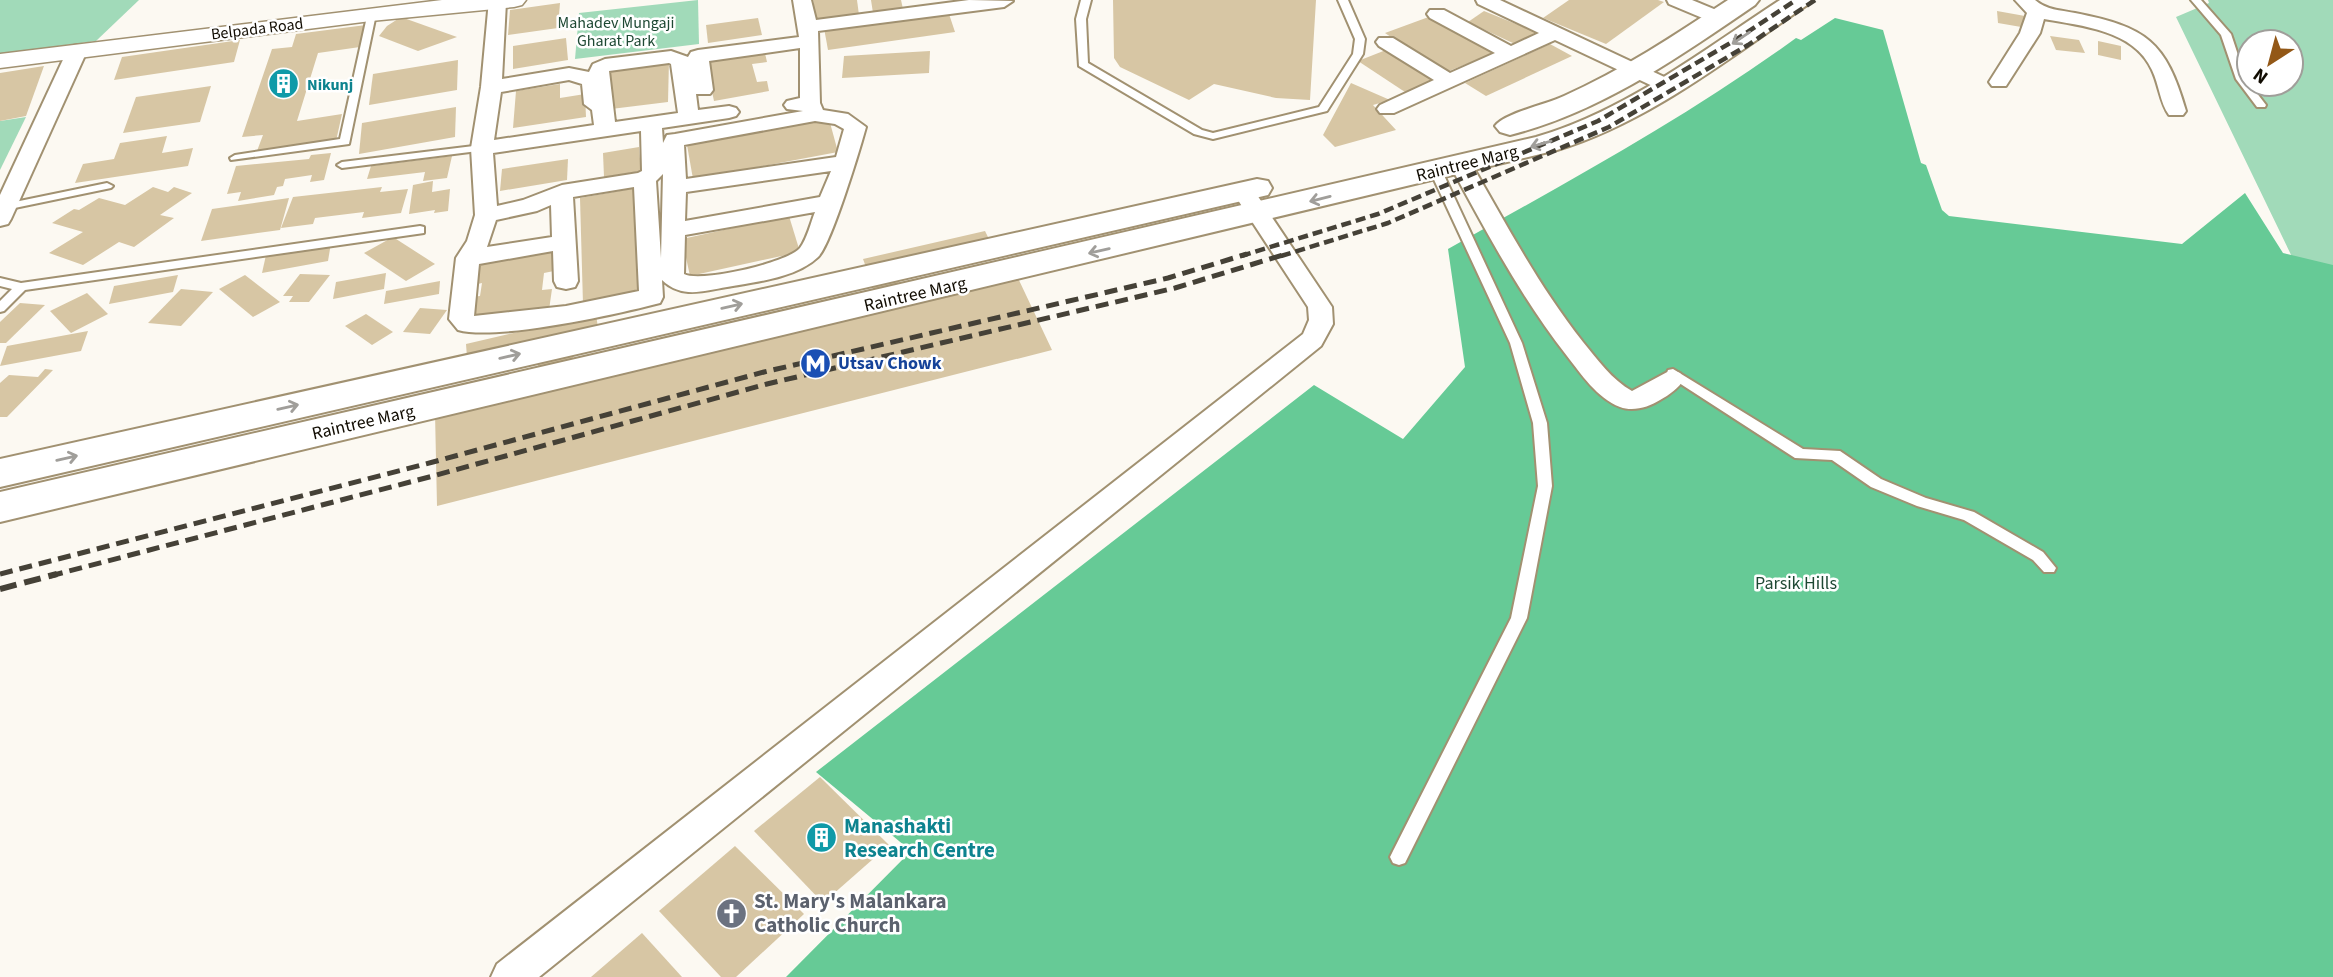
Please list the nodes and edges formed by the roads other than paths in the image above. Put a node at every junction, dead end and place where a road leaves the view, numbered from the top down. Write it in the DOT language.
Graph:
graph roads {
  1 [pos="802,0"];
  2 [pos="1086,0"];
  3 [pos="1343,0"];
  4 [pos="1485,0"];
  5 [pos="1536,0"];
  6 [pos="1676,0"];
  7 [pos="1746,0"];
  8 [pos="1798,0"];
  9 [pos="2196,0"];
  10 [pos="506,1"];
  11 [pos="1004,1"];
  12 [pos="409,5"];
  13 [pos="2030,6"];
  14 [pos="372,14"];
  15 [pos="1437,14"];
  16 [pos="1514,14"];
  17 [pos="1719,18"];
  18 [pos="1555,33"];
  19 [pos="808,35"];
  20 [pos="781,40"];
  21 [pos="1386,42"];
  22 [pos="77,51"];
  23 [pos="1510,54"];
  24 [pos="0,61"];
  25 [pos="1637,71"];
  26 [pos="1449,81"];
  27 [pos="1999,82"];
  28 [pos="1668,86"];
  29 [pos="491,87"];
  30 [pos="2261,105"];
  31 [pos="813,109"];
  32 [pos="1387,109"];
  33 [pos="2176,111"];
  34 [pos="651,123"];
  35 [pos="689,123"];
  36 [pos="601,131"];
  37 [pos="482,148"];
  38 [pos="235,158"];
  39 [pos="845,162"];
  40 [pos="342,165"];
  41 [pos="1449,168"];
  42 [pos="645,179"];
  43 [pos="107,186"];
  44 [pos="675,187"];
  45 [pos="562,192"];
  46 [pos="830,202"];
  47 [pos="1250,203"];
  48 [pos="3,213"];
  49 [pos="486,215"];
  50 [pos="421,230"];
  51 [pos="673,230"];
  52 [pos="565,242"];
  53 [pos="468,258"];
  54 [pos="566,281"];
  55 [pos="0,282"];
  56 [pos="21,287"];
  57 [pos="0,308"];
  58 [pos="1671,379"];
  59 [pos="0,473"];
  60 [pos="0,507"];
  61 [pos="2049,568"];
  62 [pos="1399,857"];
  63 [pos="510,977"];
  1 -- 19 [label="street"];
  2 -- 3 [label="lane"];
  4 -- 16 [label="street"];
  5 -- 16 [label="street"];
  6 -- 17 [label="street"];
  7 -- 17 [label="main road, Raintree Marg"];
  8 -- 28 [label="main road, Raintree Marg, one-way"];
  9 -- 30 [label="lane"];
  10 -- 12 [label="street, Belpada Road"];
  10 -- 29 [label="street"];
  11 -- 19 [label="street"];
  12 -- 14 [label="street, Belpada Road"];
  13 -- 27 [label="street"];
  13 -- 33 [label="street"];
  14 -- 22 [label="street, Belpada Road"];
  14 -- 38 [label="lane"];
  15 -- 23 [label="street"];
  16 -- 18 [label="street"];
  17 -- 25 [label="main road, Raintree Marg"];
  18 -- 23 [label="street"];
  18 -- 25 [label="street"];
  19 -- 20 [label="street"];
  19 -- 31 [label="street"];
  19 -- 35 [label="street"];
  21 -- 26 [label="street"];
  22 -- 24 [label="street, Belpada Road"];
  22 -- 48 [label="street"];
  23 -- 26 [label="street"];
  25 -- 28 [label="street"];
  25 -- 47 [label="main road, Raintree Marg"];
  26 -- 32 [label="street"];
  28 -- 41 [label="main road, Raintree Marg, one-way"];
  29 -- 36 [label="street"];
  29 -- 37 [label="street"];
  31 -- 35 [label="street"];
  31 -- 35 [label="street"];
  31 -- 39 [label="street"];
  34 -- 35 [label="street"];
  34 -- 36 [label="street"];
  34 -- 42 [label="street"];
  35 -- 36 [label="street"];
  35 -- 44 [label="street"];
  36 -- 37 [label="street"];
  37 -- 40 [label="lane"];
  37 -- 49 [label="street"];
  39 -- 44 [label="street"];
  39 -- 46 [label="street"];
  41 -- 47 [label="main road, Raintree Marg, one-way"];
  41 -- 58 [label="street"];
  41 -- 62 [label="lane"];
  42 -- 45 [label="street"];
  42 -- 53 [label="street"];
  43 -- 48 [label="lane"];
  44 -- 51 [label="street"];
  45 -- 49 [label="street"];
  45 -- 52 [label="street"];
  46 -- 51 [label="street"];
  46 -- 51 [label="street"];
  59 -- 47 [label="main road, Raintree Marg, one-way"];
  47 -- 60 [label="main road, Raintree Marg, one-way"];
  47 -- 63 [label="street"];
  49 -- 53 [label="street"];
  50 -- 56 [label="lane"];
  52 -- 53 [label="street"];
  52 -- 54 [label="street"];
  55 -- 56 [label="lane"];
  56 -- 57 [label="lane"];
  58 -- 61 [label="lane"];
}
